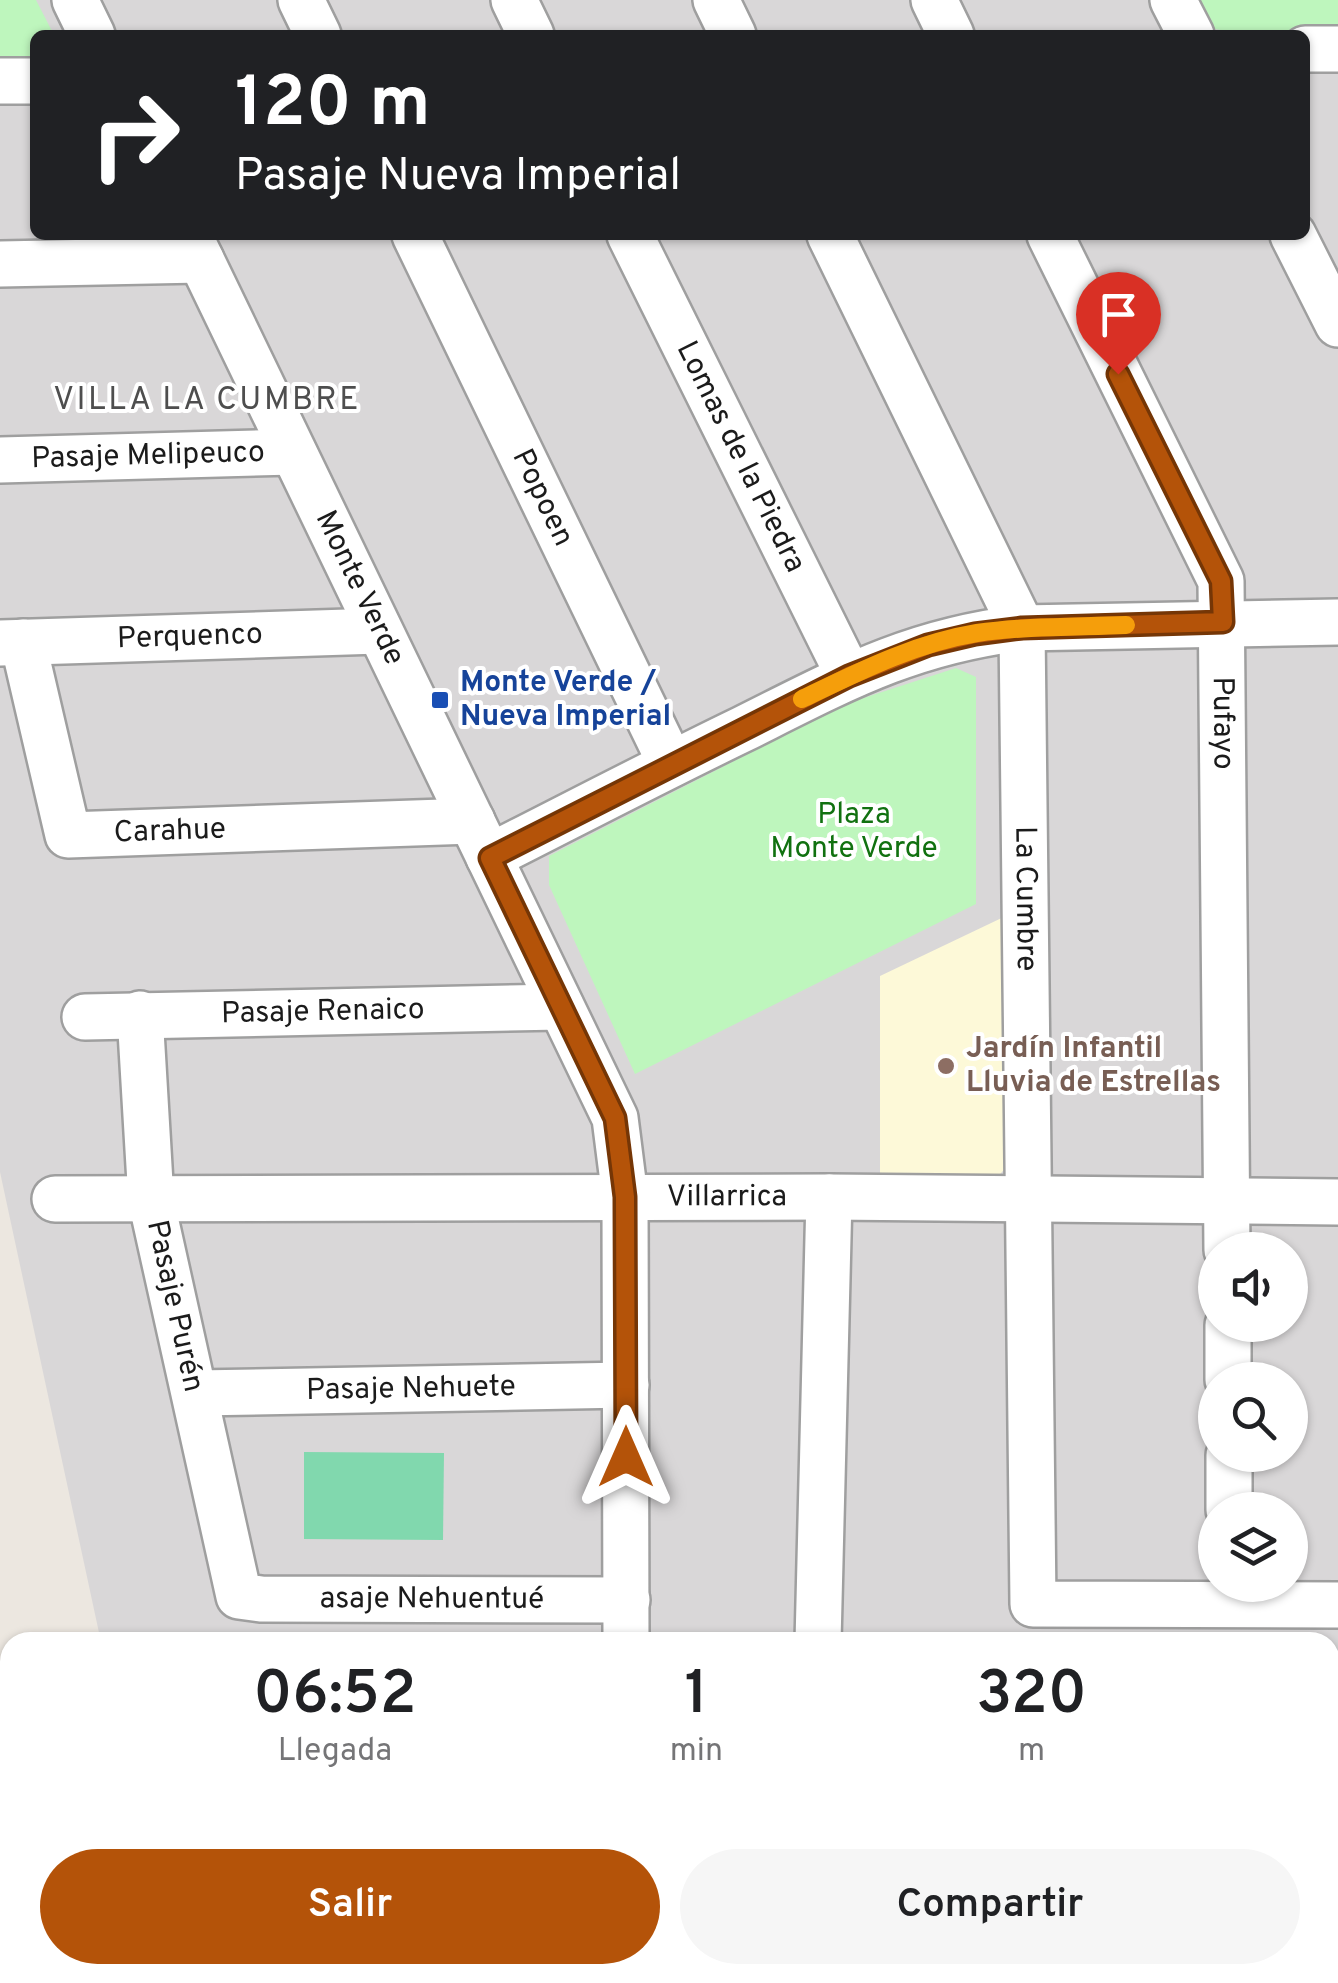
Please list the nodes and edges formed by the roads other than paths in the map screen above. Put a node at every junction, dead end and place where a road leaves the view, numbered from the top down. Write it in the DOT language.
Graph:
graph roads {
  1 [pos="75,0"];
  2 [pos="300,0"];
  3 [pos="514,0"];
  4 [pos="716,0"];
  5 [pos="934,0"];
  6 [pos="1173,0"];
  7 [pos="90,30"];
  8 [pos="315,30"];
  9 [pos="529,30"];
  10 [pos="731,30"];
  11 [pos="949,30"];
  12 [pos="1188,30"];
  13 [pos="1310,49"];
  14 [pos="1338,49"];
  15 [pos="0,81"];
  16 [pos="30,82"];
  17 [pos="416,240"];
  18 [pos="632,240"];
  19 [pos="832,240"];
  20 [pos="1052,240"];
  21 [pos="1309,240"];
  22 [pos="195,248"];
  23 [pos="0,264"];
  24 [pos="1338,324"];
  25 [pos="293,452"];
  26 [pos="0,460"];
  27 [pos="1223,622"];
  28 [pos="1338,622"];
  29 [pos="1022,628"];
  30 [pos="379,631"];
  31 [pos="12,642"];
  32 [pos="849,676"];
  33 [pos="671,764"];
  34 [pos="480,840"];
  35 [pos="561,1007"];
  36 [pos="140,1014"];
  37 [pos="85,1017"];
  38 [pos="625,1197"];
  39 [pos="829,1197"];
  40 [pos="55,1199"];
  41 [pos="151,1200"];
  42 [pos="1227,1200"];
  43 [pos="1029,1202"];
  44 [pos="1338,1202"];
  45 [pos="1228,1232"];
  46 [pos="626,1385"];
  47 [pos="196,1393"];
  48 [pos="240,1596"];
  49 [pos="1338,1605"];
  50 [pos="1230,1611"];
  51 [pos="626,1621"];
  52 [pos="818,1632"];
  1 -- 7 [label="street"];
  2 -- 8 [label="street"];
  3 -- 9 [label="street"];
  4 -- 10 [label="street"];
  5 -- 11 [label="street"];
  6 -- 12 [label="street"];
  13 -- 14 [label="street"];
  15 -- 16 [label="street"];
  17 -- 33 [label="street, Popoen"];
  18 -- 32 [label="street, Lomas de la Piedra"];
  19 -- 29 [label="street, La Cumbre"];
  20 -- 27 [label="street, Pufayo"];
  21 -- 24 [label="street"];
  22 -- 23 [label="street"];
  22 -- 25 [label="street, Monte Verde"];
  25 -- 26 [label="street, Pasaje Melipeuco"];
  25 -- 30 [label="street, Monte Verde"];
  27 -- 28 [label="street"];
  27 -- 29 [label="street"];
  27 -- 42 [label="street, Pufayo"];
  29 -- 32 [label="street"];
  29 -- 43 [label="street, La Cumbre"];
  30 -- 31 [label="street, Perquenco"];
  30 -- 34 [label="street, Monte Verde"];
  31 -- 34 [label="street, Carahue"];
  32 -- 33 [label="street"];
  33 -- 34 [label="street"];
  34 -- 35 [label="street, Monte Verde"];
  35 -- 36 [label="street, Pasaje Renaico"];
  35 -- 38 [label="street, Monte Verde"];
  36 -- 37 [label="street, Pasaje Renaico"];
  36 -- 41 [label="street, Pasaje Purén"];
  38 -- 39 [label="street, Villarrica"];
  38 -- 41 [label="street, Villarrica"];
  38 -- 46 [label="street, Monte Verde"];
  39 -- 43 [label="street, Villarrica"];
  39 -- 52 [label="street"];
  40 -- 41 [label="street, Villarrica"];
  41 -- 47 [label="street, Pasaje Purén"];
  42 -- 43 [label="street, Villarrica"];
  42 -- 44 [label="street, Villarrica"];
  42 -- 45 [label="street, Pufayo"];
  43 -- 50 [label="street, La Cumbre"];
  46 -- 47 [label="street, Pasaje Nehuete"];
  46 -- 51 [label="street, Monte Verde"];
  47 -- 48 [label="street, Pasaje Purén"];
  48 -- 51 [label="street, asaje Nehuentué"];
  49 -- 50 [label="street"];
}
